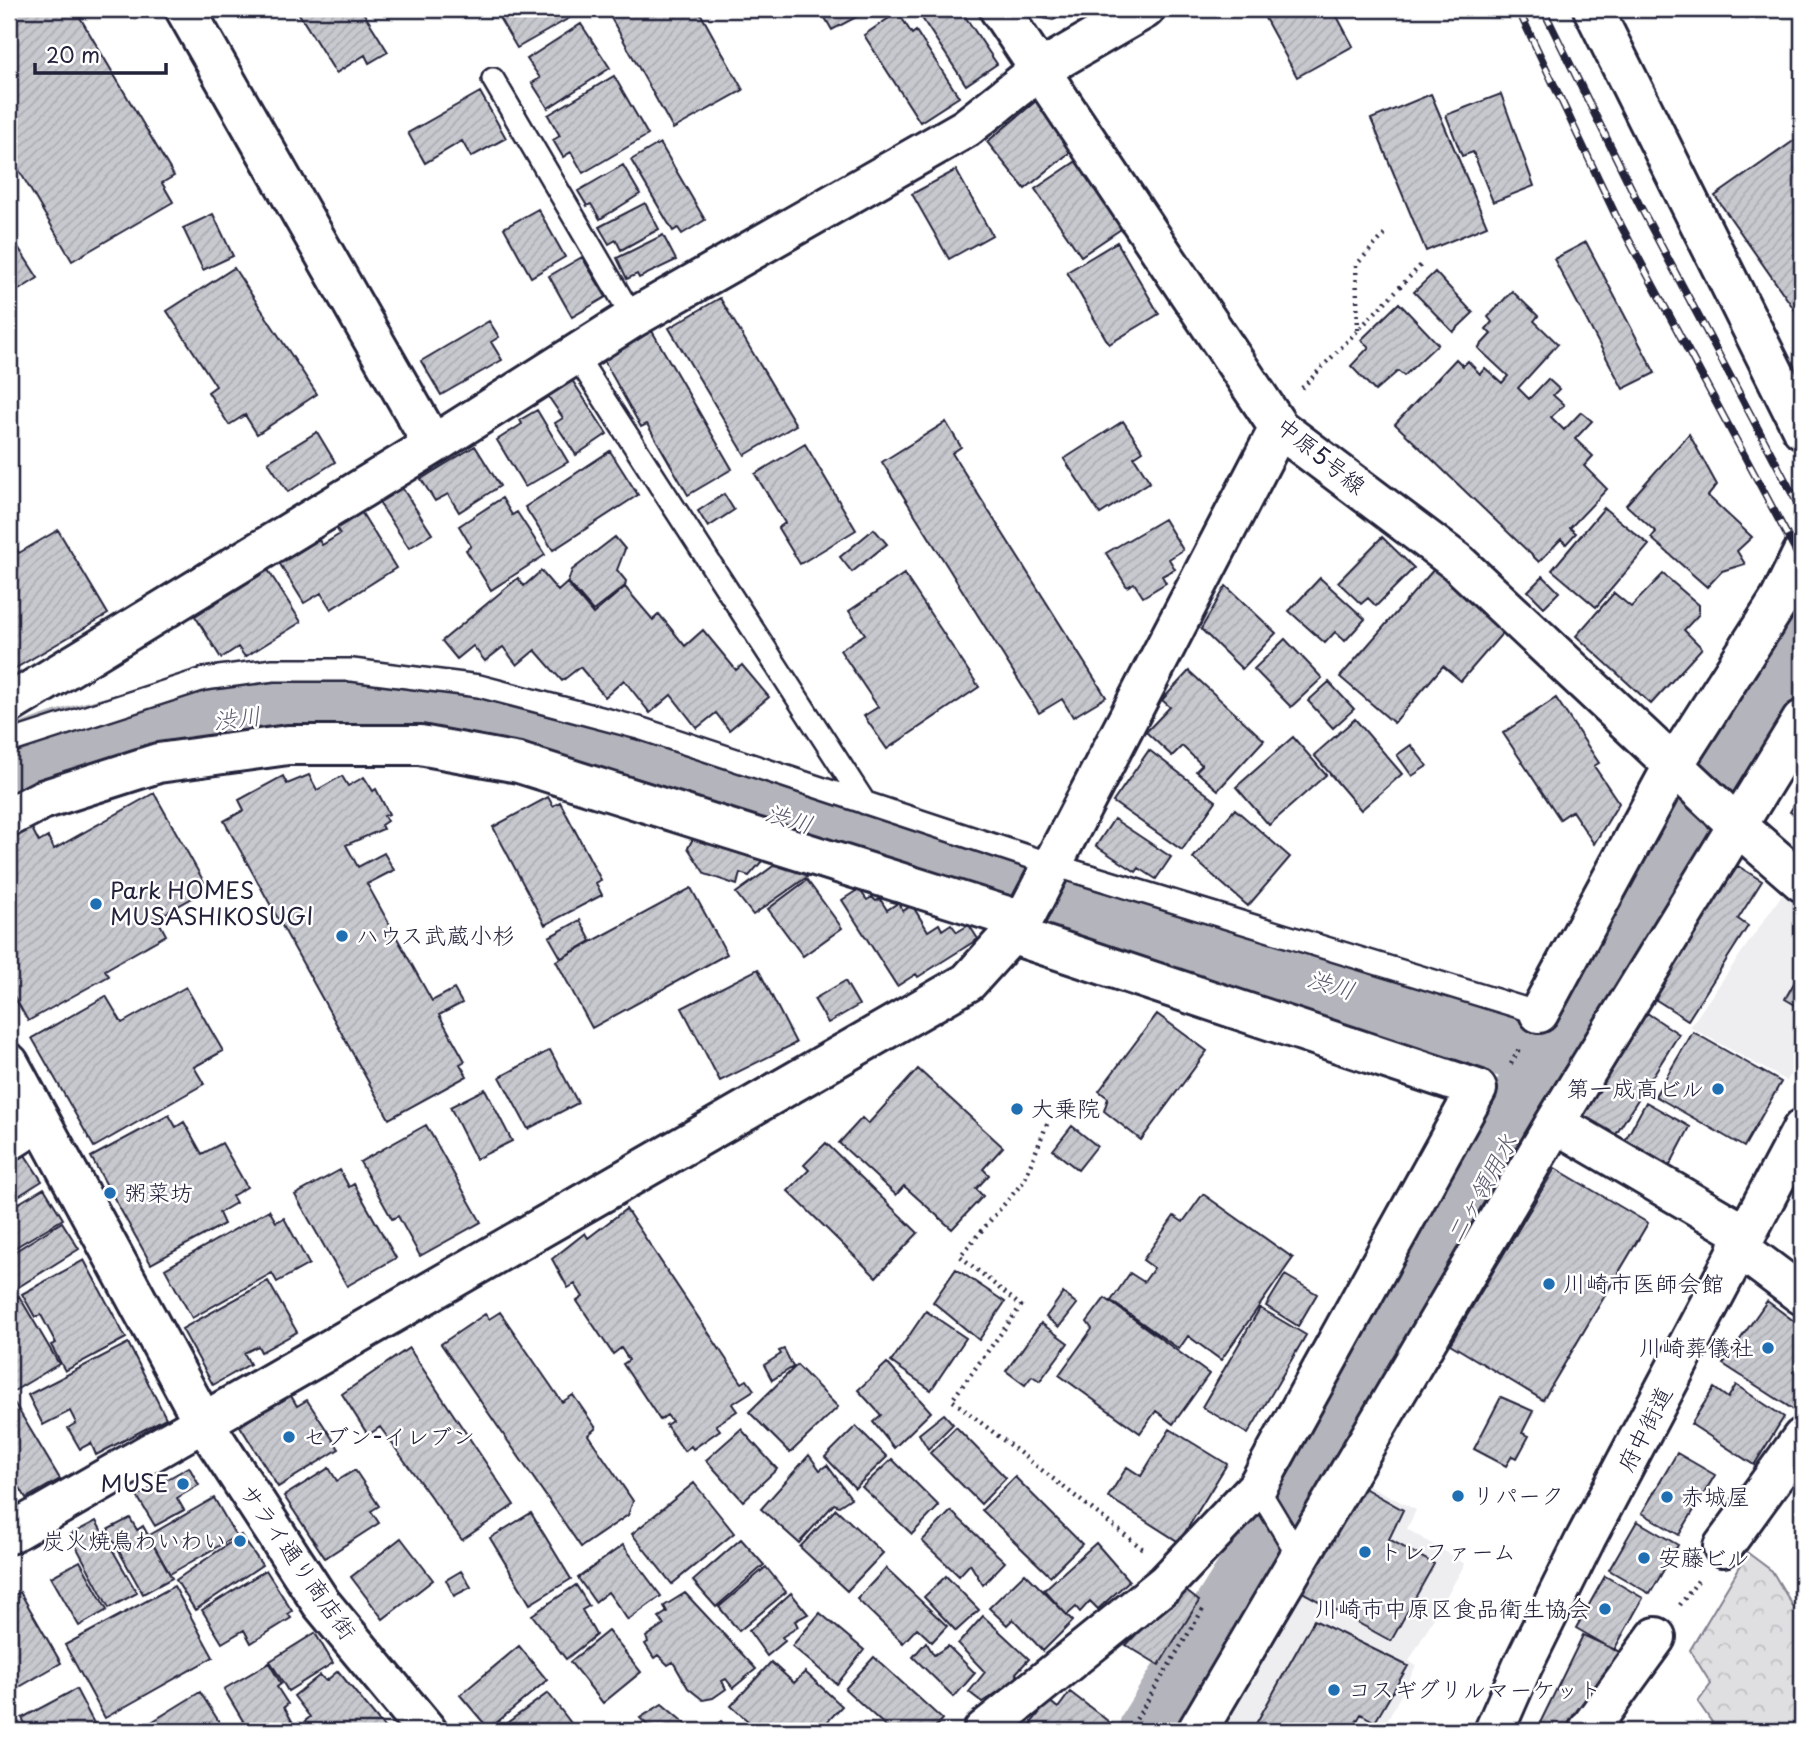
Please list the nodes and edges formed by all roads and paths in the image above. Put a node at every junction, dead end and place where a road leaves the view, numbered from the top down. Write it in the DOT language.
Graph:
graph roads {
  1 [pos="185,9"];
  2 [pos="999,9"];
  3 [pos="1145,9"];
  4 [pos="1592,9"];
  5 [pos="1038,71"];
  6 [pos="493,79"];
  7 [pos="1386,233"];
  8 [pos="1423,263"];
  9 [pos="633,318"];
  10 [pos="1358,330"];
  11 [pos="575,354"];
  12 [pos="1276,423"];
  13 [pos="1802,429"];
  14 [pos="433,445"];
  15 [pos="1802,554"];
  16 [pos="9,704"];
  17 [pos="1802,720"];
  18 [pos="9,742"];
  19 [pos="1674,766"];
  20 [pos="865,803"];
  21 [pos="9,817"];
  22 [pos="1739,827"];
  23 [pos="1054,865"];
  24 [pos="1802,882"];
  25 [pos="1017,928"];
  26 [pos="1539,1013"];
  27 [pos="9,1063"];
  28 [pos="1555,1123"];
  29 [pos="1047,1124"];
  30 [pos="1802,1129"];
  31 [pos="24,1131"];
  32 [pos="1741,1241"];
  33 [pos="1802,1295"];
  34 [pos="202,1420"];
  35 [pos="1802,1438"];
  36 [pos="1257,1487"];
  37 [pos="9,1534"];
  38 [pos="1724,1547"];
  39 [pos="1298,1555"];
  40 [pos="1174,1573"];
  41 [pos="1656,1637"];
  42 [pos="427,1731"];
  43 [pos="983,1731"];
  44 [pos="1198,1731"];
  45 [pos="1494,1731"];
  46 [pos="1588,1731"];
  1 -- 14 [label="main road"];
  2 -- 5 [label="main road, 中原5号線"];
  3 -- 5 [label="main road"];
  4 -- 13 [label="main road"];
  5 -- 9 [label="main road"];
  5 -- 12 [label="main road, 中原5号線"];
  6 -- 9 [label="lane"];
  7 -- 10 [label="path"];
  8 -- 10 [label="path"];
  9 -- 11 [label="main road"];
  10 -- 12 [label="path"];
  11 -- 14 [label="main road"];
  11 -- 20 [label="lane"];
  12 -- 19 [label="main road, 中原5号線"];
  12 -- 23 [label="main road"];
  14 -- 16 [label="main road"];
  15 -- 19 [label="main road"];
  17 -- 22 [label="main road"];
  18 -- 20 [label="lane"];
  19 -- 22 [label="main road, 中原5号線"];
  19 -- 26 [label="main road"];
  20 -- 23 [label="lane"];
  21 -- 25 [label="main road"];
  22 -- 24 [label="main road, 中原5号線"];
  22 -- 28 [label="main road"];
  23 -- 25 [label="main road"];
  23 -- 26 [label="lane"];
  25 -- 34 [label="main road"];
  25 -- 36 [label="main road"];
  27 -- 31 [label="main road, サライ通り商店街"];
  28 -- 32 [label="main road"];
  28 -- 39 [label="main road"];
  29 -- 40 [label="path"];
  30 -- 32 [label="main road, 府中街道"];
  31 -- 34 [label="main road, サライ通り商店街"];
  32 -- 33 [label="main road"];
  32 -- 45 [label="main road, 府中街道"];
  34 -- 37 [label="main road"];
  34 -- 42 [label="main road, サライ通り商店街"];
  35 -- 38 [label="main road"];
  36 -- 39 [label="lane"];
  36 -- 40 [label="main road"];
  38 -- 41 [label="path"];
  39 -- 44 [label="main road"];
  40 -- 43 [label="main road"];
  41 -- 46 [label="main road"];
}
